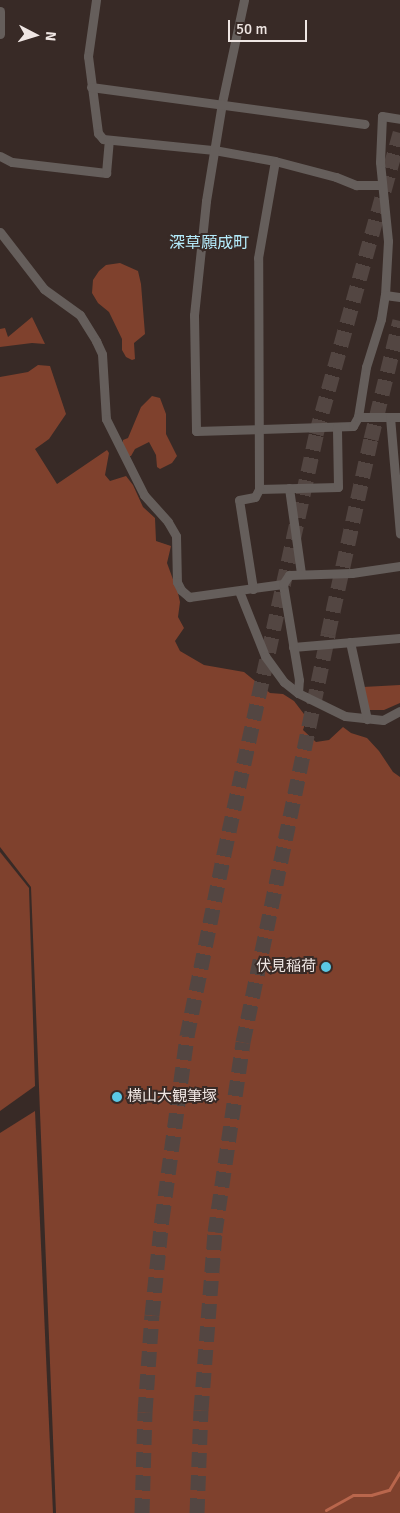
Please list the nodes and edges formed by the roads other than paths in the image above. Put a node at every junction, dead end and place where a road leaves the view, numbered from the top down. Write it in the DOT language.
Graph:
graph roads {
  1 [pos="96,0"];
  2 [pos="244,0"];
  3 [pos="0,11"];
  4 [pos="0,34"];
  5 [pos="91,87"];
  6 [pos="222,103"];
  7 [pos="400,119"];
  8 [pos="365,124"];
  9 [pos="109,140"];
  10 [pos="214,150"];
  11 [pos="0,156"];
  12 [pos="275,161"];
  13 [pos="382,186"];
  14 [pos="0,232"];
  15 [pos="385,295"];
  16 [pos="400,297"];
  17 [pos="358,417"];
  18 [pos="390,417"];
  19 [pos="400,417"];
  20 [pos="337,427"];
  21 [pos="259,429"];
  22 [pos="289,488"];
  23 [pos="260,489"];
  24 [pos="400,534"];
  25 [pos="400,566"];
  26 [pos="301,573"];
  27 [pos="282,584"];
  28 [pos="253,589"];
  29 [pos="239,591"];
  30 [pos="400,638"];
  31 [pos="350,642"];
  32 [pos="293,647"];
  33 [pos="298,693"];
  34 [pos="400,711"];
  35 [pos="368,719"];
  1 -- 5 [label="street"];
  2 -- 6 [label="street"];
  3 -- 4 [label="street"];
  5 -- 6 [label="street"];
  5 -- 9 [label="street"];
  6 -- 8 [label="street"];
  6 -- 10 [label="street"];
  7 -- 13 [label="street"];
  9 -- 10 [label="street"];
  9 -- 11 [label="street"];
  10 -- 12 [label="street"];
  10 -- 21 [label="street"];
  12 -- 13 [label="street"];
  12 -- 21 [label="street"];
  13 -- 15 [label="street"];
  14 -- 29 [label="street"];
  15 -- 16 [label="street"];
  15 -- 17 [label="street"];
  17 -- 18 [label="street"];
  17 -- 20 [label="street"];
  18 -- 19 [label="street"];
  18 -- 24 [label="street"];
  20 -- 21 [label="street"];
  20 -- 22 [label="street"];
  21 -- 23 [label="street"];
  22 -- 23 [label="street"];
  22 -- 26 [label="street"];
  23 -- 28 [label="street"];
  25 -- 26 [label="street"];
  26 -- 27 [label="street"];
  27 -- 28 [label="street"];
  27 -- 32 [label="street"];
  28 -- 29 [label="street"];
  29 -- 33 [label="street"];
  30 -- 31 [label="street"];
  31 -- 32 [label="street"];
  31 -- 35 [label="street"];
  32 -- 33 [label="street"];
  33 -- 35 [label="street"];
  34 -- 35 [label="street"];
}
